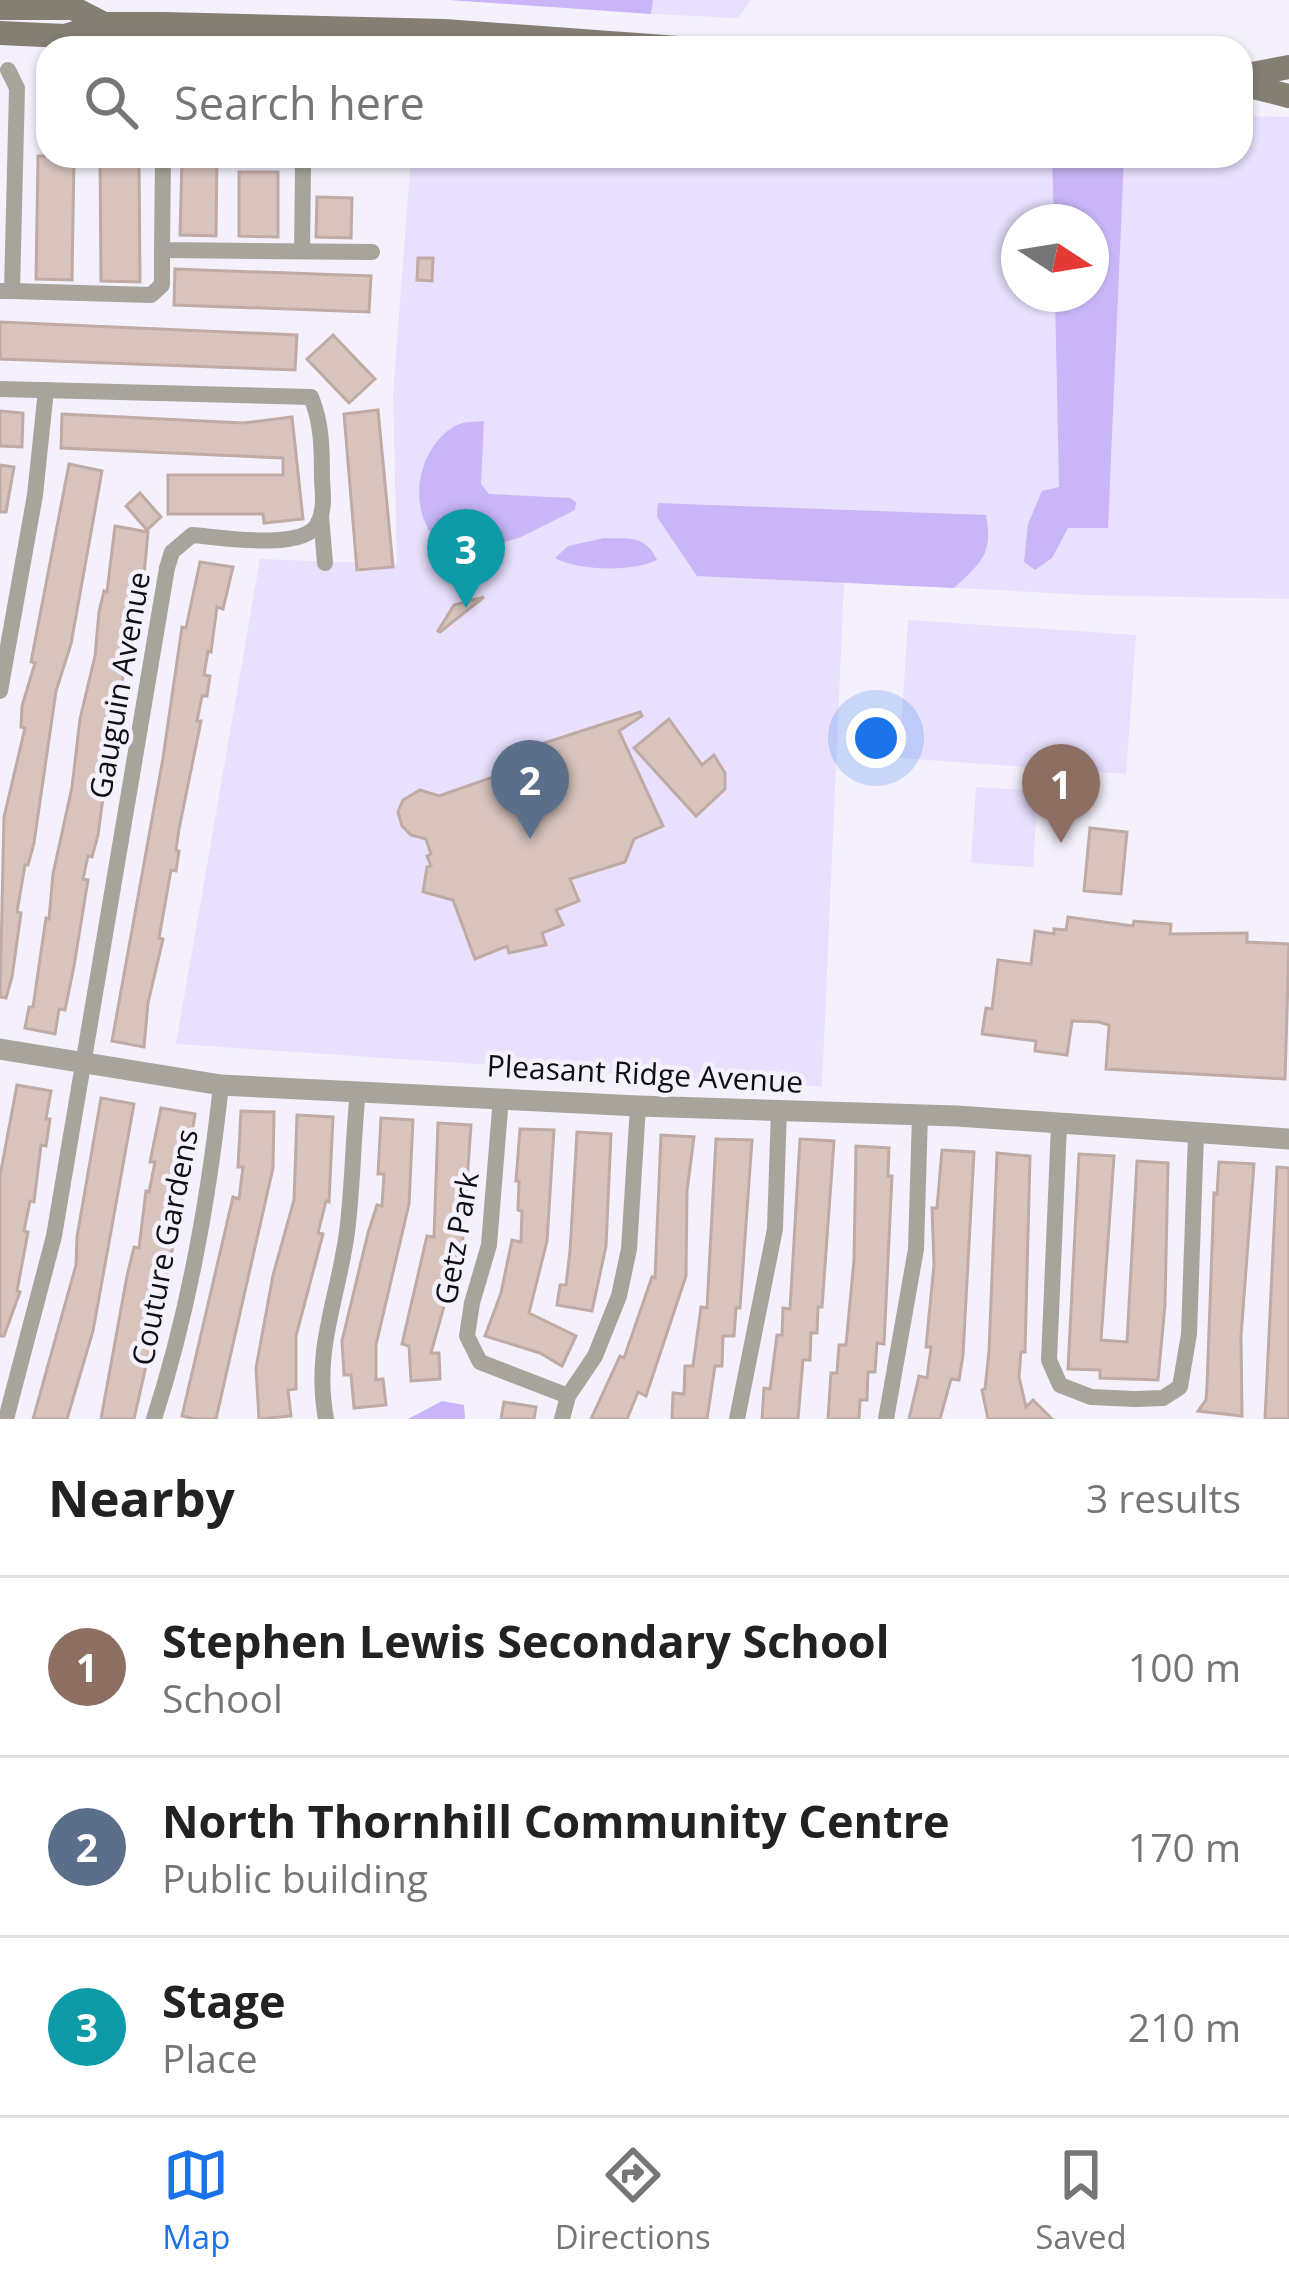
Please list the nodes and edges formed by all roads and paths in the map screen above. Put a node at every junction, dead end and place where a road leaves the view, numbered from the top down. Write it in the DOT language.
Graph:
graph roads {
  1 [pos="0,8"];
  2 [pos="104,24"];
  3 [pos="0,33"];
  4 [pos="163,36"];
  5 [pos="513,36"];
  6 [pos="1289,67"];
  7 [pos="8,70"];
  8 [pos="1253,77"];
  9 [pos="1253,84"];
  10 [pos="1289,96"];
  11 [pos="163,168"];
  12 [pos="303,168"];
  13 [pos="162,250"];
  14 [pos="302,251"];
  15 [pos="372,252"];
  16 [pos="6,291"];
  17 [pos="0,389"];
  18 [pos="46,390"];
  19 [pos="321,515"];
  20 [pos="326,563"];
  21 [pos="0,691"];
  22 [pos="0,1049"];
  23 [pos="81,1064"];
  24 [pos="221,1085"];
  25 [pos="358,1090"];
  26 [pos="501,1097"];
  27 [pos="638,1106"];
  28 [pos="779,1109"];
  29 [pos="920,1115"];
  30 [pos="1059,1125"];
  31 [pos="1196,1134"];
  32 [pos="1289,1139"];
  33 [pos="568,1396"];
  34 [pos="6,1419"];
  35 [pos="154,1419"];
  36 [pos="326,1419"];
  37 [pos="562,1419"];
  38 [pos="737,1419"];
  39 [pos="886,1419"];
  1 -- 2 [label="main road"];
  2 -- 3 [label="main road"];
  2 -- 4 [label="main road"];
  4 -- 5 [label="main road"];
  6 -- 8 [label="main road"];
  7 -- 16 [label="street"];
  9 -- 10 [label="main road"];
  11 -- 13 [label="street"];
  12 -- 14 [label="street"];
  13 -- 14 [label="street"];
  13 -- 16 [label="street"];
  14 -- 15 [label="street"];
  17 -- 18 [label="street"];
  18 -- 19 [label="street"];
  18 -- 21 [label="street"];
  19 -- 20 [label="street"];
  19 -- 23 [label="street, Gauguin Avenue"];
  22 -- 23 [label="street, Pleasant Ridge Avenue"];
  23 -- 24 [label="street, Pleasant Ridge Avenue"];
  23 -- 34 [label="street"];
  24 -- 25 [label="street, Pleasant Ridge Avenue"];
  24 -- 35 [label="street, Couture Gardens"];
  25 -- 26 [label="street, Pleasant Ridge Avenue"];
  25 -- 36 [label="street"];
  26 -- 27 [label="street, Pleasant Ridge Avenue"];
  26 -- 33 [label="street, Getz Park"];
  27 -- 28 [label="street, Pleasant Ridge Avenue"];
  27 -- 33 [label="street"];
  28 -- 29 [label="street, Pleasant Ridge Avenue"];
  28 -- 38 [label="street"];
  29 -- 30 [label="street, Pleasant Ridge Avenue"];
  29 -- 39 [label="street"];
  30 -- 31 [label="street, Pleasant Ridge Avenue"];
  30 -- 31 [label="street"];
  31 -- 32 [label="street, Pleasant Ridge Avenue"];
  33 -- 37 [label="street"];
}
